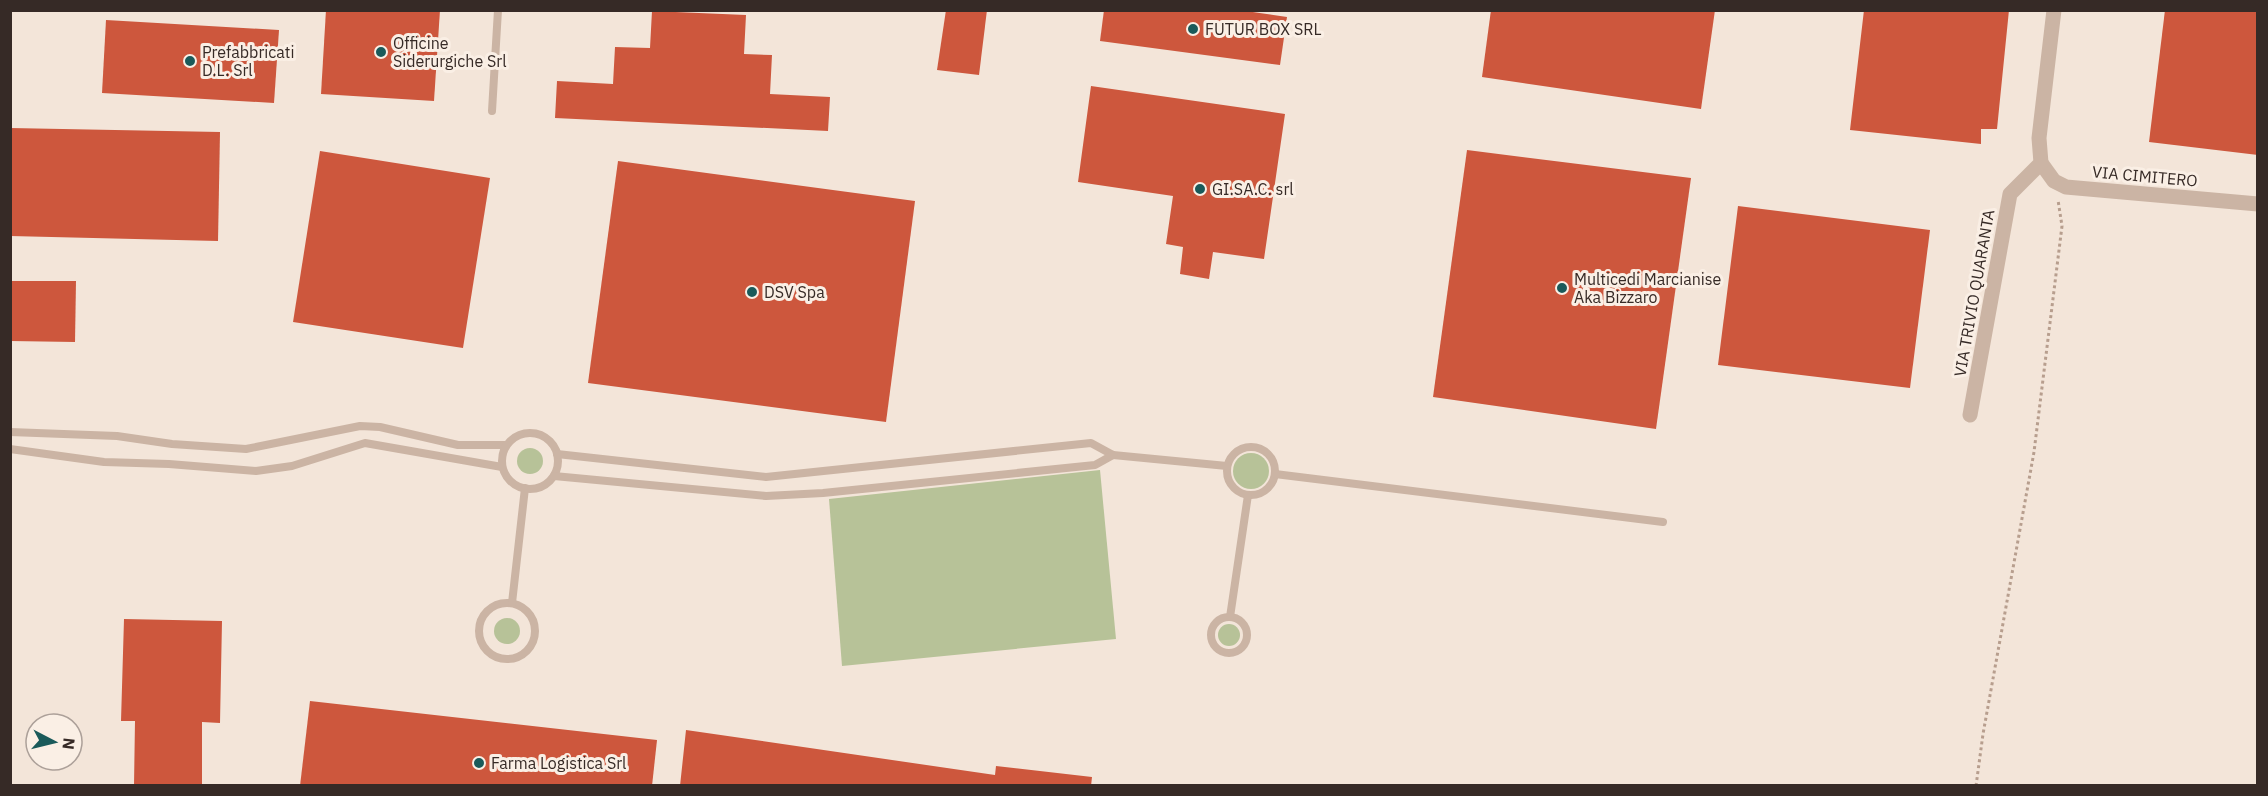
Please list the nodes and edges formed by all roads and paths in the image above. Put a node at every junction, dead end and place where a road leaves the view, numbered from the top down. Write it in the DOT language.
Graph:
graph roads {
  1 [pos="498,10"];
  2 [pos="2054,10"];
  3 [pos="492,111"];
  4 [pos="2041,163"];
  5 [pos="2054,181"];
  6 [pos="2258,204"];
  7 [pos="1970,415"];
  8 [pos="10,432"];
  9 [pos="506,446"];
  10 [pos="10,449"];
  11 [pos="557,454"];
  12 [pos="1113,455"];
  13 [pos="1227,466"];
  14 [pos="502,467"];
  15 [pos="1275,474"];
  16 [pos="554,476"];
  17 [pos="525,488"];
  18 [pos="1248,495"];
  19 [pos="1663,522"];
  20 [pos="512,603"];
  21 [pos="1230,616"];
  22 [pos="1976,786"];
  1 -- 3 [label="lane"];
  2 -- 4 [label="street"];
  4 -- 5 [label="street"];
  4 -- 7 [label="street, VIA TRIVIO QUARANTA"];
  5 -- 6 [label="street, VIA CIMITERO"];
  5 -- 22 [label="path"];
  8 -- 9 [label="lane"];
  9 -- 11 [label="lane"];
  9 -- 14 [label="lane"];
  10 -- 14 [label="lane"];
  11 -- 12 [label="lane"];
  11 -- 16 [label="lane"];
  12 -- 13 [label="lane"];
  12 -- 16 [label="lane"];
  13 -- 15 [label="lane"];
  13 -- 18 [label="lane"];
  14 -- 17 [label="lane"];
  15 -- 18 [label="lane"];
  15 -- 19 [label="lane"];
  16 -- 17 [label="lane"];
  17 -- 20 [label="lane"];
  18 -- 21 [label="lane"];
  20 -- 20 [label="lane"];
  21 -- 21 [label="lane"];
}
